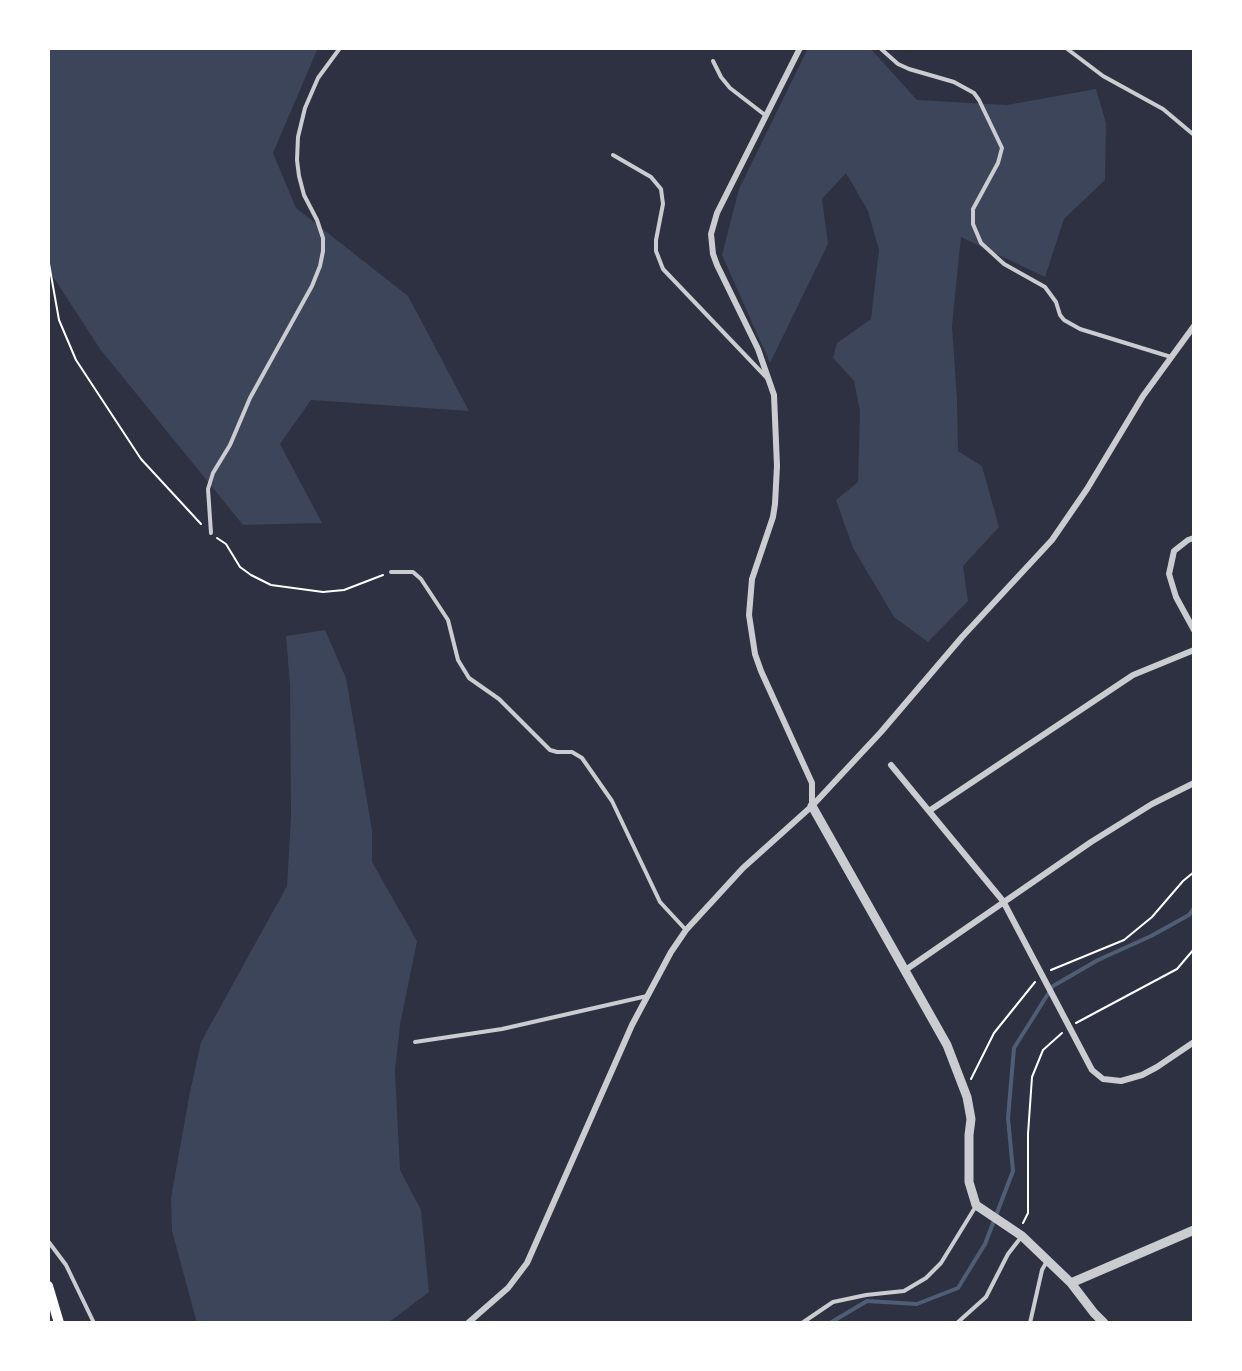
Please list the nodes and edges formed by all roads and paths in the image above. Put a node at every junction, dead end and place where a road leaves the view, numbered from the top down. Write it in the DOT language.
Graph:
graph roads {
  1 [pos="340,48"];
  2 [pos="800,48"];
  3 [pos="879,48"];
  4 [pos="1066,48"];
  5 [pos="334,50"];
  6 [pos="713,61"];
  7 [pos="765,115"];
  8 [pos="1194,135"];
  9 [pos="613,154"];
  10 [pos="48,258"];
  11 [pos="1194,326"];
  12 [pos="1172,357"];
  13 [pos="770,382"];
  14 [pos="211,533"];
  15 [pos="1194,538"];
  16 [pos="391,572"];
  17 [pos="1194,630"];
  18 [pos="1194,650"];
  19 [pos="891,765"];
  20 [pos="1194,783"];
  21 [pos="812,806"];
  22 [pos="929,811"];
  23 [pos="1194,872"];
  24 [pos="1004,901"];
  25 [pos="686,930"];
  26 [pos="1194,950"];
  27 [pos="904,971"];
  28 [pos="1042,977"];
  29 [pos="647,996"];
  30 [pos="1069,1027"];
  31 [pos="416,1042"];
  32 [pos="1194,1042"];
  33 [pos="965,1090"];
  34 [pos="979,1208"];
  35 [pos="1194,1230"];
  36 [pos="1018,1234"];
  37 [pos="48,1241"];
  38 [pos="1048,1260"];
  39 [pos="1071,1283"];
  40 [pos="48,1286"];
  41 [pos="59,1323"];
  42 [pos="94,1323"];
  43 [pos="468,1323"];
  44 [pos="802,1323"];
  45 [pos="957,1323"];
  46 [pos="1030,1323"];
  47 [pos="1104,1323"];
  1 -- 5 [label="lane"];
  2 -- 7 [label="street"];
  3 -- 12 [label="lane"];
  4 -- 8 [label="lane"];
  5 -- 14 [label="lane"];
  6 -- 7 [label="lane"];
  7 -- 13 [label="street"];
  9 -- 13 [label="lane"];
  10 -- 14 [label="path"];
  11 -- 12 [label="street"];
  12 -- 21 [label="street"];
  13 -- 21 [label="street"];
  14 -- 16 [label="path"];
  15 -- 17 [label="street"];
  16 -- 25 [label="lane"];
  18 -- 22 [label="street"];
  19 -- 22 [label="street"];
  20 -- 24 [label="street"];
  21 -- 25 [label="street"];
  21 -- 27 [label="street"];
  22 -- 24 [label="street"];
  23 -- 28 [label="path"];
  24 -- 27 [label="street"];
  24 -- 28 [label="street"];
  25 -- 29 [label="street"];
  26 -- 30 [label="path"];
  27 -- 33 [label="street"];
  28 -- 30 [label="street"];
  28 -- 33 [label="path"];
  29 -- 31 [label="lane"];
  29 -- 43 [label="street"];
  30 -- 32 [label="street"];
  30 -- 36 [label="path"];
  33 -- 34 [label="street"];
  34 -- 36 [label="street"];
  34 -- 44 [label="lane"];
  35 -- 39 [label="street"];
  36 -- 38 [label="street"];
  36 -- 45 [label="lane"];
  37 -- 42 [label="lane"];
  38 -- 39 [label="street"];
  38 -- 46 [label="lane"];
  39 -- 47 [label="street"];
  40 -- 41 [label="main road"];
}
